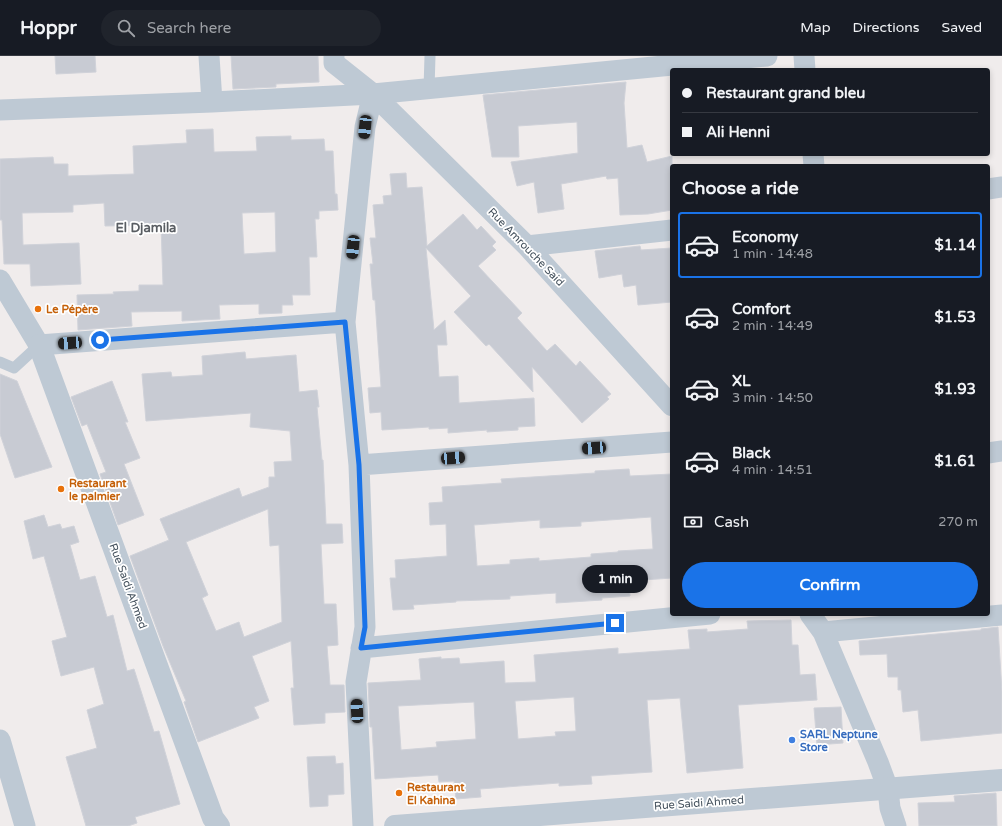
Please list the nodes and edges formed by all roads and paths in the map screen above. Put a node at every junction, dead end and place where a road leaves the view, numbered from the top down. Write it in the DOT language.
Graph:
graph roads {
  1 [pos="209,56"];
  2 [pos="334,56"];
  3 [pos="430,56"];
  4 [pos="767,56"];
  5 [pos="804,56"];
  6 [pos="805,68"];
  7 [pos="428,89"];
  8 [pos="373,94"];
  9 [pos="212,102"];
  10 [pos="0,110"];
  11 [pos="1002,187"];
  12 [pos="990,189"];
  13 [pos="670,230"];
  14 [pos="527,246"];
  15 [pos="0,280"];
  16 [pos="345,322"];
  17 [pos="39,345"];
  18 [pos="0,362"];
  19 [pos="670,404"];
  20 [pos="670,442"];
  21 [pos="1002,452"];
  22 [pos="990,453"];
  23 [pos="359,465"];
  24 [pos="1002,615"];
  25 [pos="689,616"];
  26 [pos="811,616"];
  27 [pos="823,632"];
  28 [pos="361,648"];
  29 [pos="0,740"];
  30 [pos="1002,780"];
  31 [pos="888,789"];
  32 [pos="24,826"];
  33 [pos="219,826"];
  34 [pos="363,826"];
  35 [pos="399,826"];
  36 [pos="896,826"];
  1 -- 9 [label="street"];
  2 -- 8 [label="street, Rue Amrouche Said"];
  3 -- 7 [label="lane"];
  4 -- 7 [label="street"];
  5 -- 6 [label="street"];
  7 -- 8 [label="street"];
  8 -- 9 [label="street"];
  8 -- 14 [label="street, Rue Amrouche Said"];
  8 -- 16 [label="street"];
  9 -- 10 [label="street"];
  11 -- 12 [label="street"];
  13 -- 14 [label="street"];
  14 -- 19 [label="street, Rue Amrouche Said"];
  15 -- 17 [label="street"];
  16 -- 17 [label="street"];
  16 -- 23 [label="street"];
  17 -- 18 [label="lane"];
  17 -- 33 [label="street, Rue Saidi Ahmed"];
  20 -- 23 [label="street"];
  21 -- 22 [label="street"];
  23 -- 28 [label="street"];
  24 -- 27 [label="street"];
  25 -- 28 [label="street"];
  26 -- 27 [label="street"];
  27 -- 31 [label="street"];
  28 -- 34 [label="street"];
  29 -- 32 [label="street"];
  30 -- 31 [label="street, Rue Saidi Ahmed"];
  31 -- 35 [label="street, Rue Saidi Ahmed"];
  31 -- 36 [label="street"];
}
